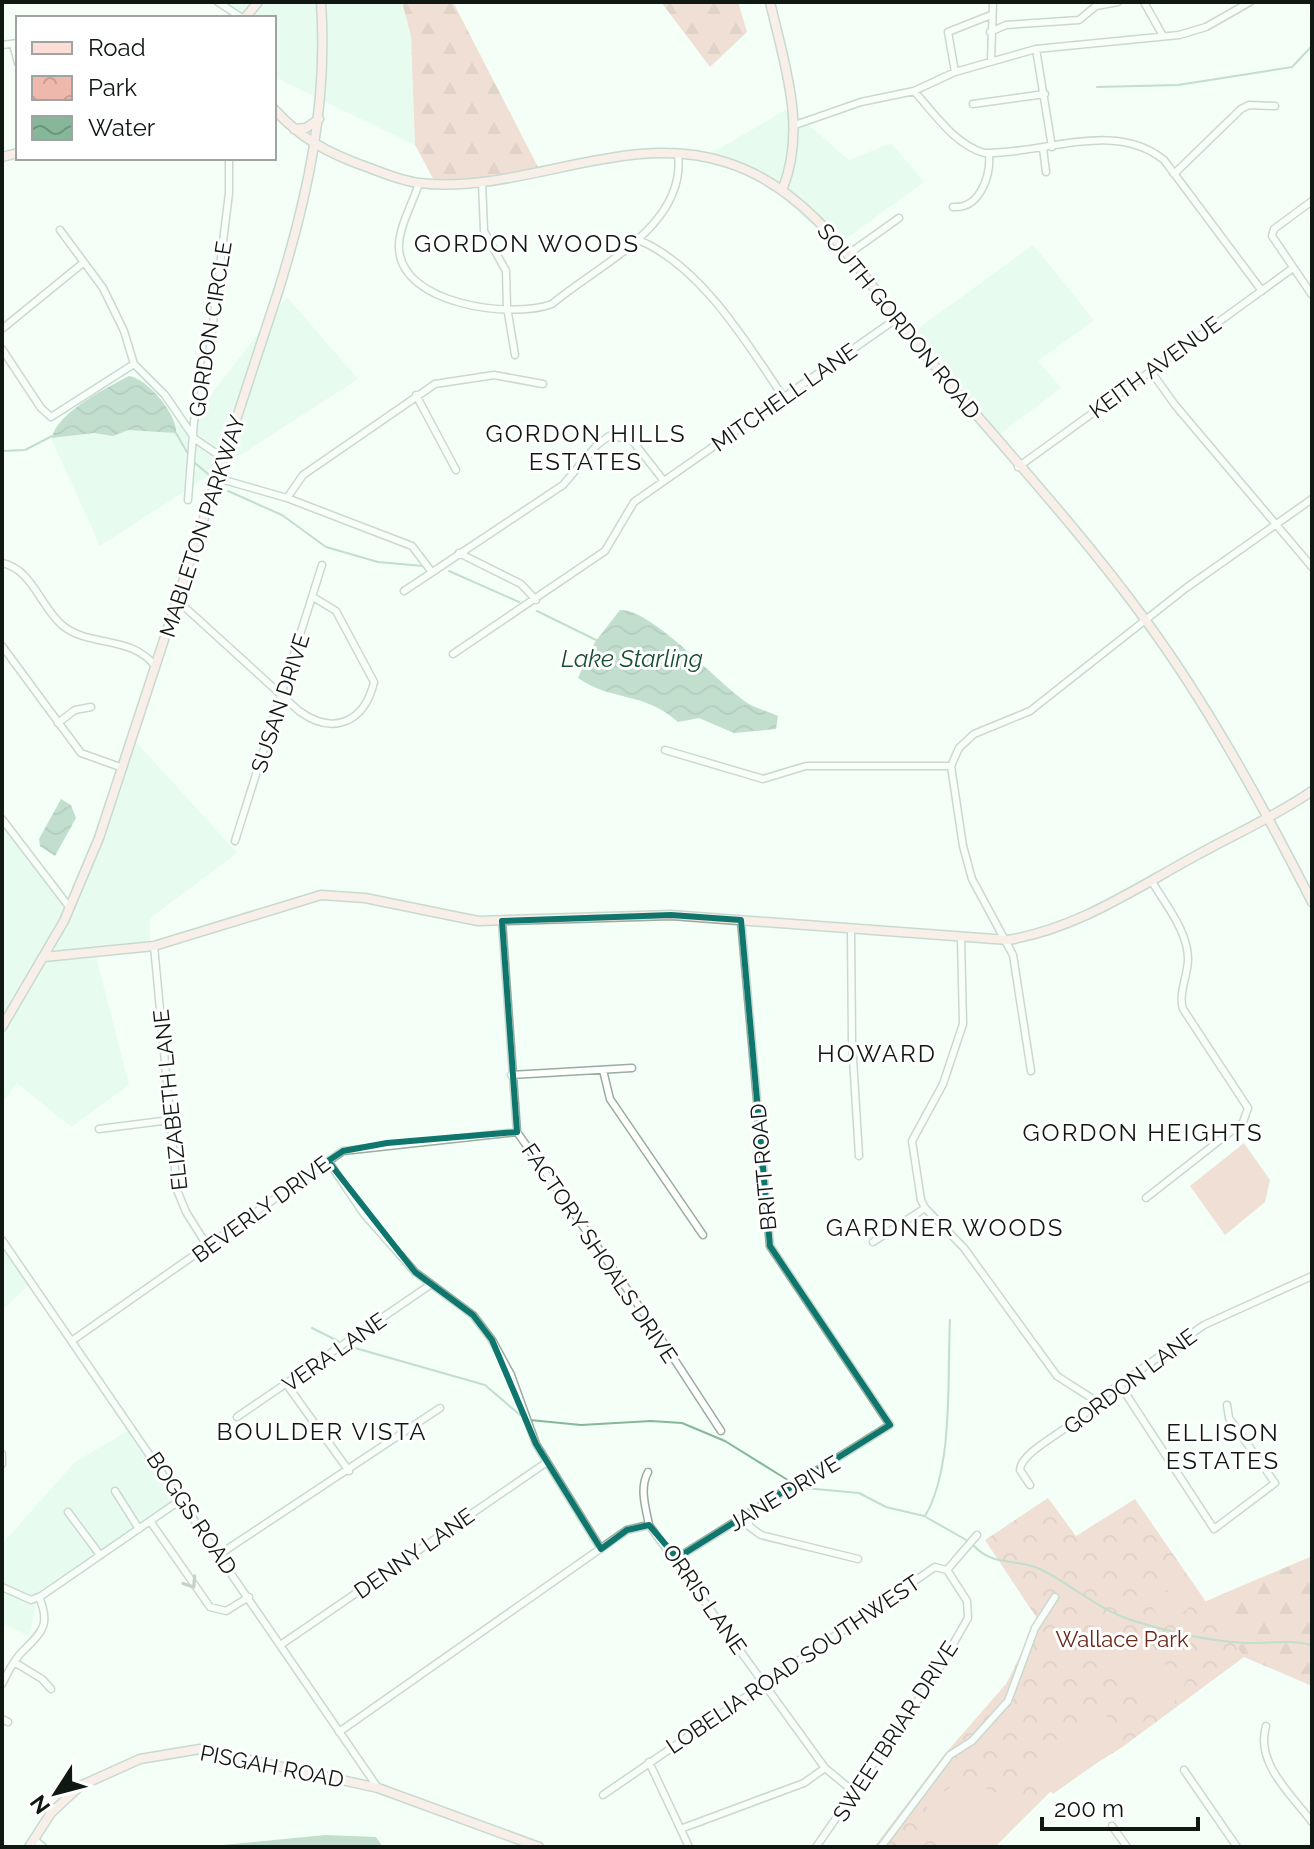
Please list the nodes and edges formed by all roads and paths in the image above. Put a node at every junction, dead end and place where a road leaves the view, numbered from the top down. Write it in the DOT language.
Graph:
graph roads {
  1 [pos="218,2"];
  2 [pos="321,2"];
  3 [pos="770,2"];
  4 [pos="993,2"];
  5 [pos="1118,2"];
  6 [pos="1144,2"];
  7 [pos="1250,2"];
  8 [pos="991,15"];
  9 [pos="241,16"];
  10 [pos="990,32"];
  11 [pos="1163,36"];
  12 [pos="15,44"];
  13 [pos="2,45"];
  14 [pos="1036,49"];
  15 [pos="991,61"];
  16 [pos="955,72"];
  17 [pos="914,91"];
  18 [pos="1045,94"];
  19 [pos="973,104"];
  20 [pos="1275,106"];
  21 [pos="276,111"];
  22 [pos="319,119"];
  23 [pos="795,125"];
  24 [pos="293,128"];
  25 [pos="316,145"];
  26 [pos="1052,147"];
  27 [pos="1043,148"];
  28 [pos="989,153"];
  29 [pos="678,154"];
  30 [pos="229,160"];
  31 [pos="1046,172"];
  32 [pos="1174,174"];
  33 [pos="482,181"];
  34 [pos="419,183"];
  35 [pos="783,188"];
  36 [pos="1312,201"];
  37 [pos="953,207"];
  38 [pos="899,218"];
  39 [pos="60,230"];
  40 [pos="636,239"];
  41 [pos="847,255"];
  42 [pos="83,263"];
  43 [pos="1293,268"];
  44 [pos="1262,291"];
  45 [pos="1312,295"];
  46 [pos="507,307"];
  47 [pos="896,319"];
  48 [pos="2,329"];
  49 [pos="2,349"];
  50 [pos="515,355"];
  51 [pos="134,364"];
  52 [pos="1150,370"];
  53 [pos="543,384"];
  54 [pos="416,395"];
  55 [pos="784,398"];
  56 [pos="195,439"];
  57 [pos="223,458"];
  58 [pos="1018,467"];
  59 [pos="456,470"];
  60 [pos="217,478"];
  61 [pos="664,481"];
  62 [pos="287,498"];
  63 [pos="1312,499"];
  64 [pos="188,500"];
  65 [pos="1277,526"];
  66 [pos="459,553"];
  67 [pos="2,563"];
  68 [pos="322,565"];
  69 [pos="1312,567"];
  70 [pos="431,571"];
  71 [pos="404,591"];
  72 [pos="313,597"];
  73 [pos="536,600"];
  74 [pos="178,601"];
  75 [pos="1147,622"];
  76 [pos="2,646"];
  77 [pos="453,654"];
  78 [pos="156,667"];
  79 [pos="283,697"];
  80 [pos="91,707"];
  81 [pos="58,723"];
  82 [pos="665,750"];
  83 [pos="951,766"];
  84 [pos="123,768"];
  85 [pos="1312,791"];
  86 [pos="2,819"];
  87 [pos="1270,819"];
  88 [pos="235,841"];
  89 [pos="1151,880"];
  90 [pos="1312,902"];
  91 [pos="70,908"];
  92 [pos="741,920"];
  93 [pos="502,921"];
  94 [pos="851,930"];
  95 [pos="961,938"];
  96 [pos="1008,940"];
  97 [pos="154,946"];
  98 [pos="44,957"];
  99 [pos="5,1014"];
  100 [pos="2,1027"];
  101 [pos="632,1068"];
  102 [pos="603,1070"];
  103 [pos="1031,1071"];
  104 [pos="511,1075"];
  105 [pos="170,1120"];
  106 [pos="99,1129"];
  107 [pos="517,1132"];
  108 [pos="859,1156"];
  109 [pos="328,1161"];
  110 [pos="1146,1198"];
  111 [pos="925,1208"];
  112 [pos="703,1235"];
  113 [pos="2,1240"];
  114 [pos="873,1242"];
  115 [pos="208,1247"];
  116 [pos="1312,1276"];
  117 [pos="430,1285"];
  118 [pos="73,1340"];
  119 [pos="287,1385"];
  120 [pos="1120,1385"];
  121 [pos="1096,1401"];
  122 [pos="1227,1405"];
  123 [pos="440,1408"];
  124 [pos="237,1417"];
  125 [pos="890,1425"];
  126 [pos="721,1431"];
  127 [pos="2,1454"];
  128 [pos="547,1462"];
  129 [pos="2,1464"];
  130 [pos="349,1471"];
  131 [pos="648,1472"];
  132 [pos="1030,1485"];
  133 [pos="115,1491"];
  134 [pos="182,1499"];
  135 [pos="68,1512"];
  136 [pos="746,1515"];
  137 [pos="150,1521"];
  138 [pos="649,1525"];
  139 [pos="139,1529"];
  140 [pos="977,1535"];
  141 [pos="601,1549"];
  142 [pos="220,1554"];
  143 [pos="100,1555"];
  144 [pos="677,1558"];
  145 [pos="858,1559"];
  146 [pos="947,1570"];
  147 [pos="2,1587"];
  148 [pos="39,1597"];
  149 [pos="249,1597"];
  150 [pos="1055,1597"];
  151 [pos="282,1644"];
  152 [pos="14,1662"];
  153 [pos="763,1682"];
  154 [pos="2,1684"];
  155 [pos="51,1689"];
  156 [pos="1266,1726"];
  157 [pos="339,1732"];
  158 [pos="649,1762"];
  159 [pos="825,1768"];
  160 [pos="1184,1770"];
  161 [pos="378,1788"];
  162 [pos="853,1791"];
  163 [pos="603,1795"];
  164 [pos="1312,1822"];
  165 [pos="1112,1826"];
  166 [pos="683,1828"];
  167 [pos="32,1843"];
  168 [pos="43,1847"];
  169 [pos="539,1847"];
  170 [pos="689,1847"];
  171 [pos="816,1847"];
  172 [pos="881,1847"];
  173 [pos="1127,1847"];
  174 [pos="1237,1847"];
  1 -- 9 [label="street"];
  2 -- 22 [label="street, MABLETON PARKWAY"];
  3 -- 23 [label="street"];
  4 -- 8 [label="street"];
  5 -- 10 [label="street"];
  6 -- 11 [label="street"];
  7 -- 11 [label="street"];
  8 -- 10 [label="street"];
  8 -- 16 [label="street"];
  10 -- 15 [label="street"];
  11 -- 14 [label="street"];
  12 -- 13 [label="street"];
  14 -- 15 [label="street"];
  14 -- 18 [label="street"];
  15 -- 16 [label="street"];
  16 -- 17 [label="street"];
  17 -- 23 [label="street"];
  17 -- 28 [label="street"];
  18 -- 19 [label="street"];
  18 -- 26 [label="street"];
  20 -- 32 [label="street"];
  21 -- 24 [label="street, SOUTH GORDON ROAD"];
  22 -- 24 [label="street"];
  22 -- 25 [label="street, MABLETON PARKWAY"];
  23 -- 35 [label="street"];
  24 -- 25 [label="street, SOUTH GORDON ROAD"];
  25 -- 34 [label="street, SOUTH GORDON ROAD"];
  25 -- 57 [label="street, MABLETON PARKWAY"];
  26 -- 27 [label="street"];
  26 -- 32 [label="street"];
  27 -- 28 [label="street"];
  27 -- 31 [label="street"];
  28 -- 37 [label="street"];
  29 -- 33 [label="street, SOUTH GORDON ROAD"];
  29 -- 35 [label="street, SOUTH GORDON ROAD"];
  29 -- 40 [label="street"];
  30 -- 56 [label="street, GORDON CIRCLE"];
  32 -- 44 [label="street"];
  33 -- 34 [label="street, SOUTH GORDON ROAD"];
  33 -- 46 [label="street"];
  34 -- 46 [label="street"];
  35 -- 41 [label="street, SOUTH GORDON ROAD"];
  36 -- 43 [label="street"];
  38 -- 41 [label="street"];
  39 -- 42 [label="street"];
  40 -- 46 [label="street"];
  40 -- 55 [label="street"];
  41 -- 47 [label="street, SOUTH GORDON ROAD"];
  42 -- 48 [label="street"];
  42 -- 51 [label="street"];
  43 -- 44 [label="street, KEITH AVENUE"];
  43 -- 45 [label="street"];
  44 -- 52 [label="street, KEITH AVENUE"];
  46 -- 50 [label="street"];
  47 -- 55 [label="street, MITCHELL LANE"];
  47 -- 58 [label="street, SOUTH GORDON ROAD"];
  49 -- 51 [label="street"];
  51 -- 56 [label="street"];
  52 -- 58 [label="street, KEITH AVENUE"];
  52 -- 65 [label="street"];
  53 -- 54 [label="street"];
  54 -- 59 [label="street"];
  54 -- 62 [label="street"];
  55 -- 61 [label="street, MITCHELL LANE"];
  56 -- 57 [label="street"];
  56 -- 64 [label="street, GORDON CIRCLE"];
  57 -- 60 [label="street, MABLETON PARKWAY"];
  58 -- 75 [label="street, SOUTH GORDON ROAD"];
  60 -- 62 [label="street"];
  60 -- 74 [label="street, MABLETON PARKWAY"];
  61 -- 66 [label="street"];
  61 -- 73 [label="street, MITCHELL LANE"];
  62 -- 70 [label="street"];
  63 -- 65 [label="street"];
  65 -- 69 [label="street"];
  65 -- 75 [label="street"];
  66 -- 70 [label="street"];
  66 -- 73 [label="street"];
  67 -- 78 [label="street"];
  68 -- 72 [label="street, SUSAN DRIVE"];
  70 -- 71 [label="street"];
  72 -- 79 [label="street, SUSAN DRIVE"];
  72 -- 79 [label="street"];
  73 -- 77 [label="street, MITCHELL LANE"];
  74 -- 78 [label="street, MABLETON PARKWAY"];
  74 -- 79 [label="street"];
  75 -- 83 [label="street"];
  75 -- 87 [label="street, SOUTH GORDON ROAD"];
  76 -- 81 [label="street"];
  78 -- 84 [label="street, MABLETON PARKWAY"];
  79 -- 88 [label="street, SUSAN DRIVE"];
  80 -- 81 [label="street"];
  81 -- 84 [label="street"];
  82 -- 83 [label="street"];
  83 -- 96 [label="street"];
  84 -- 91 [label="street, MABLETON PARKWAY"];
  85 -- 87 [label="street"];
  86 -- 91 [label="street"];
  87 -- 89 [label="street"];
  87 -- 90 [label="street, SOUTH GORDON ROAD"];
  89 -- 96 [label="street"];
  89 -- 110 [label="street"];
  91 -- 98 [label="street, MABLETON PARKWAY"];
  92 -- 93 [label="street"];
  92 -- 94 [label="street"];
  92 -- 125 [label="street, BRITT ROAD"];
  93 -- 97 [label="street"];
  93 -- 104 [label="street, FACTORY SHOALS DRIVE"];
  94 -- 95 [label="street"];
  94 -- 108 [label="street"];
  95 -- 96 [label="street"];
  95 -- 111 [label="street"];
  96 -- 103 [label="street"];
  97 -- 98 [label="street"];
  97 -- 105 [label="street, ELIZABETH LANE"];
  98 -- 99 [label="street, MABLETON PARKWAY"];
  99 -- 100 [label="street, MABLETON PARKWAY"];
  101 -- 102 [label="street"];
  102 -- 104 [label="street"];
  102 -- 112 [label="street"];
  104 -- 107 [label="street, FACTORY SHOALS DRIVE"];
  105 -- 106 [label="street"];
  105 -- 115 [label="street, ELIZABETH LANE"];
  107 -- 109 [label="street, BEVERLY DRIVE"];
  107 -- 126 [label="street, FACTORY SHOALS DRIVE"];
  109 -- 115 [label="street, BEVERLY DRIVE"];
  109 -- 117 [label="street"];
  111 -- 114 [label="street"];
  111 -- 121 [label="street"];
  113 -- 118 [label="street, BOGGS ROAD"];
  115 -- 118 [label="street, BEVERLY DRIVE"];
  116 -- 120 [label="street, GORDON LANE"];
  117 -- 119 [label="street, VERA LANE"];
  117 -- 128 [label="street"];
  118 -- 134 [label="street, BOGGS ROAD"];
  119 -- 124 [label="street, VERA LANE"];
  119 -- 130 [label="street"];
  120 -- 121 [label="street, GORDON LANE"];
  120 -- 122 [label="street"];
  121 -- 132 [label="street, GORDON LANE"];
  123 -- 130 [label="street"];
  125 -- 136 [label="street, JANE DRIVE"];
  127 -- 129 [label="street"];
  128 -- 141 [label="street"];
  128 -- 151 [label="street, DENNY LANE"];
  130 -- 142 [label="street"];
  131 -- 138 [label="street, ORRIS LANE"];
  133 -- 139 [label="street"];
  134 -- 137 [label="street"];
  134 -- 142 [label="street, BOGGS ROAD"];
  135 -- 143 [label="street"];
  136 -- 144 [label="street, JANE DRIVE"];
  136 -- 145 [label="street"];
  137 -- 139 [label="street"];
  137 -- 149 [label="street, one-way"];
  138 -- 141 [label="street"];
  138 -- 144 [label="street, ORRIS LANE"];
  139 -- 143 [label="street"];
  140 -- 146 [label="street, LOBELIA ROAD SOUTHWEST"];
  141 -- 157 [label="street"];
  142 -- 149 [label="street, BOGGS ROAD"];
  143 -- 148 [label="street"];
  144 -- 153 [label="street, ORRIS LANE"];
  146 -- 153 [label="street, LOBELIA ROAD SOUTHWEST"];
  146 -- 162 [label="street, SWEETBRIAR DRIVE"];
  147 -- 148 [label="street"];
  148 -- 152 [label="street"];
  149 -- 151 [label="street, BOGGS ROAD"];
  150 -- 172 [label="street"];
  151 -- 157 [label="street, BOGGS ROAD"];
  152 -- 154 [label="street"];
  152 -- 155 [label="street"];
  153 -- 158 [label="street, LOBELIA ROAD SOUTHWEST"];
  153 -- 159 [label="street, ORRIS LANE"];
  156 -- 164 [label="street"];
  157 -- 161 [label="street, BOGGS ROAD"];
  158 -- 163 [label="street, LOBELIA ROAD SOUTHWEST"];
  158 -- 166 [label="street"];
  159 -- 162 [label="street, ORRIS LANE"];
  159 -- 166 [label="street"];
  160 -- 174 [label="street"];
  161 -- 167 [label="street, PISGAH ROAD"];
  161 -- 169 [label="street, PISGAH ROAD"];
  162 -- 171 [label="street, SWEETBRIAR DRIVE"];
  165 -- 173 [label="street"];
  166 -- 170 [label="street"];
  167 -- 168 [label="street"];
}
